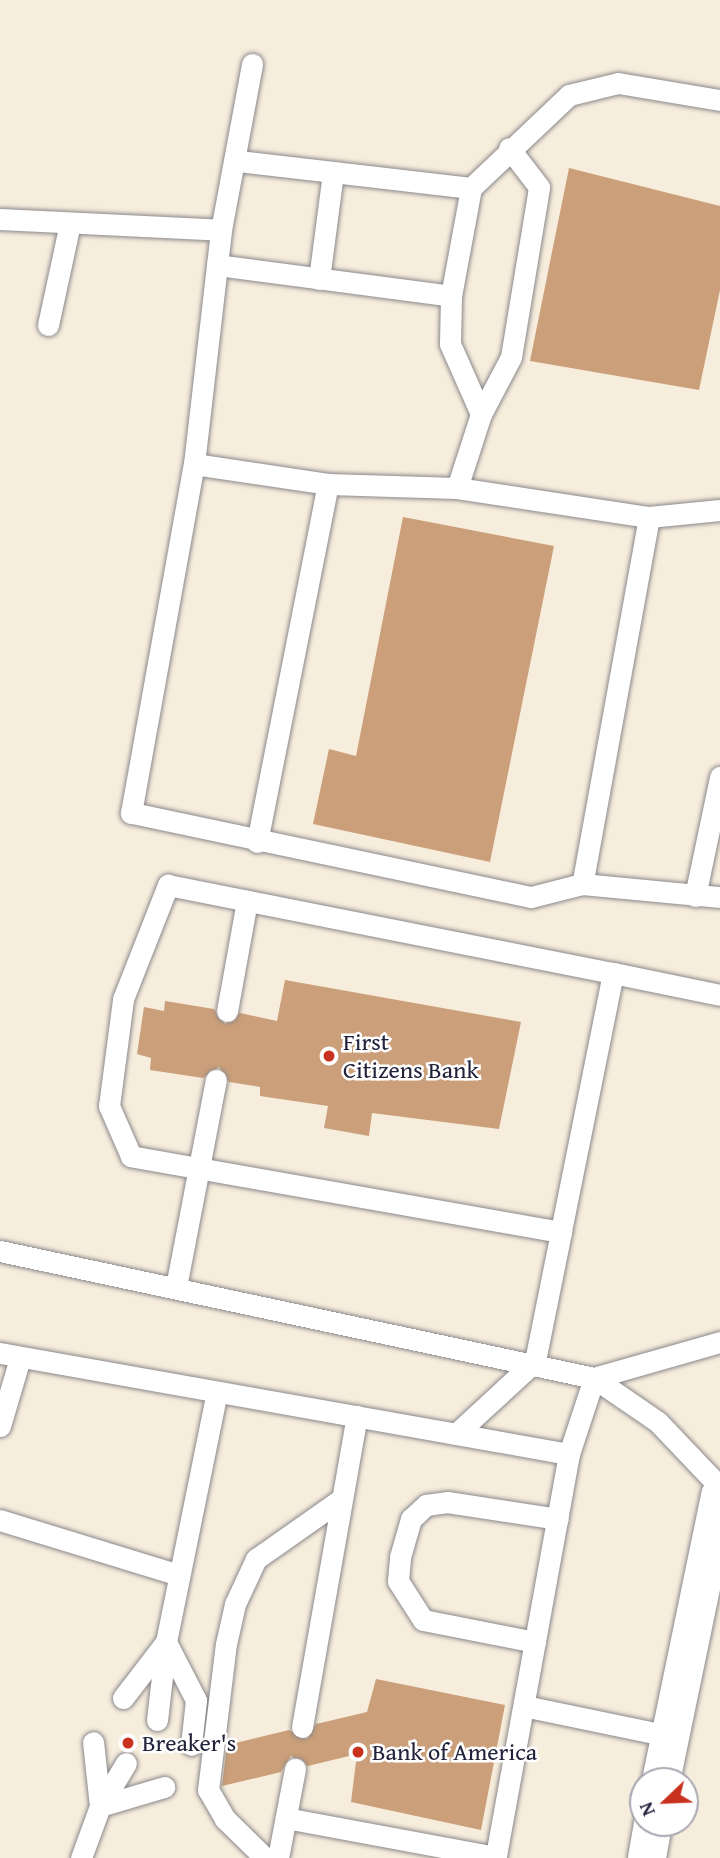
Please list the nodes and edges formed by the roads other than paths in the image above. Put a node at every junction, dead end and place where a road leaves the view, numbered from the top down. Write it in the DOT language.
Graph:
graph roads {
  1 [pos="252,64"];
  2 [pos="720,100"];
  3 [pos="509,148"];
  4 [pos="238,161"];
  5 [pos="333,173"];
  6 [pos="471,188"];
  7 [pos="0,219"];
  8 [pos="70,223"];
  9 [pos="221,230"];
  10 [pos="217,265"];
  11 [pos="319,279"];
  12 [pos="451,296"];
  13 [pos="48,325"];
  14 [pos="481,414"];
  15 [pos="194,464"];
  16 [pos="328,484"];
  17 [pos="457,488"];
  18 [pos="720,510"];
  19 [pos="649,517"];
  20 [pos="720,777"];
  21 [pos="257,842"];
  22 [pos="582,884"];
  23 [pos="695,896"];
  24 [pos="720,897"];
  25 [pos="247,901"];
  26 [pos="613,973"];
  27 [pos="720,995"];
  28 [pos="227,1011"];
  29 [pos="216,1080"];
  30 [pos="198,1168"];
  31 [pos="561,1232"];
  32 [pos="0,1251"];
  33 [pos="176,1287"];
  34 [pos="720,1342"];
  35 [pos="10,1355"];
  36 [pos="535,1361"];
  37 [pos="594,1378"];
  38 [pos="217,1392"];
  39 [pos="357,1416"];
  40 [pos="0,1426"];
  41 [pos="456,1434"];
  42 [pos="569,1454"];
  43 [pos="720,1486"];
  44 [pos="720,1495"];
  45 [pos="340,1500"];
  46 [pos="558,1519"];
  47 [pos="0,1520"];
  48 [pos="180,1575"];
  49 [pos="166,1642"];
  50 [pos="535,1642"];
  51 [pos="123,1698"];
  52 [pos="524,1706"];
  53 [pos="157,1720"];
  54 [pos="302,1727"];
  55 [pos="669,1736"];
  56 [pos="93,1742"];
  57 [pos="191,1745"];
  58 [pos="126,1763"];
  59 [pos="663,1767"];
  60 [pos="295,1769"];
  61 [pos="164,1787"];
  62 [pos="100,1806"];
  63 [pos="286,1818"];
  64 [pos="651,1837"];
  65 [pos="81,1858"];
  66 [pos="265,1858"];
  67 [pos="278,1858"];
  68 [pos="647,1858"];
  1 -- 4 [label="lane"];
  2 -- 3 [label="lane"];
  3 -- 6 [label="lane"];
  3 -- 14 [label="lane"];
  4 -- 5 [label="lane"];
  4 -- 9 [label="lane"];
  5 -- 6 [label="lane"];
  5 -- 11 [label="lane"];
  6 -- 12 [label="lane"];
  7 -- 8 [label="lane"];
  8 -- 9 [label="lane"];
  8 -- 13 [label="lane"];
  9 -- 10 [label="lane"];
  10 -- 11 [label="lane"];
  10 -- 15 [label="lane"];
  11 -- 12 [label="lane"];
  12 -- 14 [label="lane"];
  14 -- 17 [label="lane"];
  15 -- 16 [label="lane"];
  15 -- 21 [label="lane"];
  16 -- 17 [label="lane"];
  16 -- 21 [label="lane"];
  17 -- 19 [label="lane"];
  18 -- 19 [label="lane"];
  19 -- 22 [label="lane"];
  20 -- 23 [label="lane"];
  21 -- 22 [label="lane"];
  22 -- 23 [label="lane"];
  23 -- 24 [label="lane"];
  25 -- 26 [label="lane"];
  25 -- 28 [label="lane"];
  25 -- 30 [label="lane"];
  26 -- 27 [label="lane"];
  26 -- 31 [label="lane"];
  29 -- 30 [label="lane"];
  30 -- 31 [label="lane"];
  30 -- 33 [label="lane"];
  31 -- 36 [label="lane"];
  32 -- 33 [label="lane"];
  33 -- 36 [label="lane"];
  34 -- 37 [label="lane"];
  35 -- 38 [label="lane"];
  35 -- 40 [label="lane"];
  36 -- 37 [label="lane"];
  36 -- 41 [label="lane"];
  37 -- 42 [label="lane"];
  37 -- 43 [label="lane"];
  38 -- 39 [label="lane"];
  38 -- 48 [label="lane"];
  39 -- 41 [label="lane"];
  39 -- 45 [label="lane"];
  41 -- 42 [label="lane"];
  42 -- 46 [label="lane"];
  44 -- 55 [label="main road"];
  45 -- 54 [label="lane"];
  45 -- 66 [label="lane"];
  46 -- 50 [label="lane"];
  46 -- 50 [label="lane"];
  47 -- 48 [label="lane"];
  48 -- 49 [label="lane"];
  49 -- 51 [label="lane"];
  49 -- 53 [label="lane"];
  49 -- 57 [label="lane"];
  50 -- 52 [label="lane"];
  52 -- 55 [label="lane"];
  52 -- 63 [label="lane"];
  55 -- 59 [label="main road"];
  56 -- 62 [label="lane"];
  58 -- 62 [label="lane"];
  60 -- 63 [label="lane"];
  61 -- 62 [label="lane"];
  62 -- 65 [label="lane"];
  63 -- 67 [label="lane"];
  64 -- 68 [label="main road"];
}
